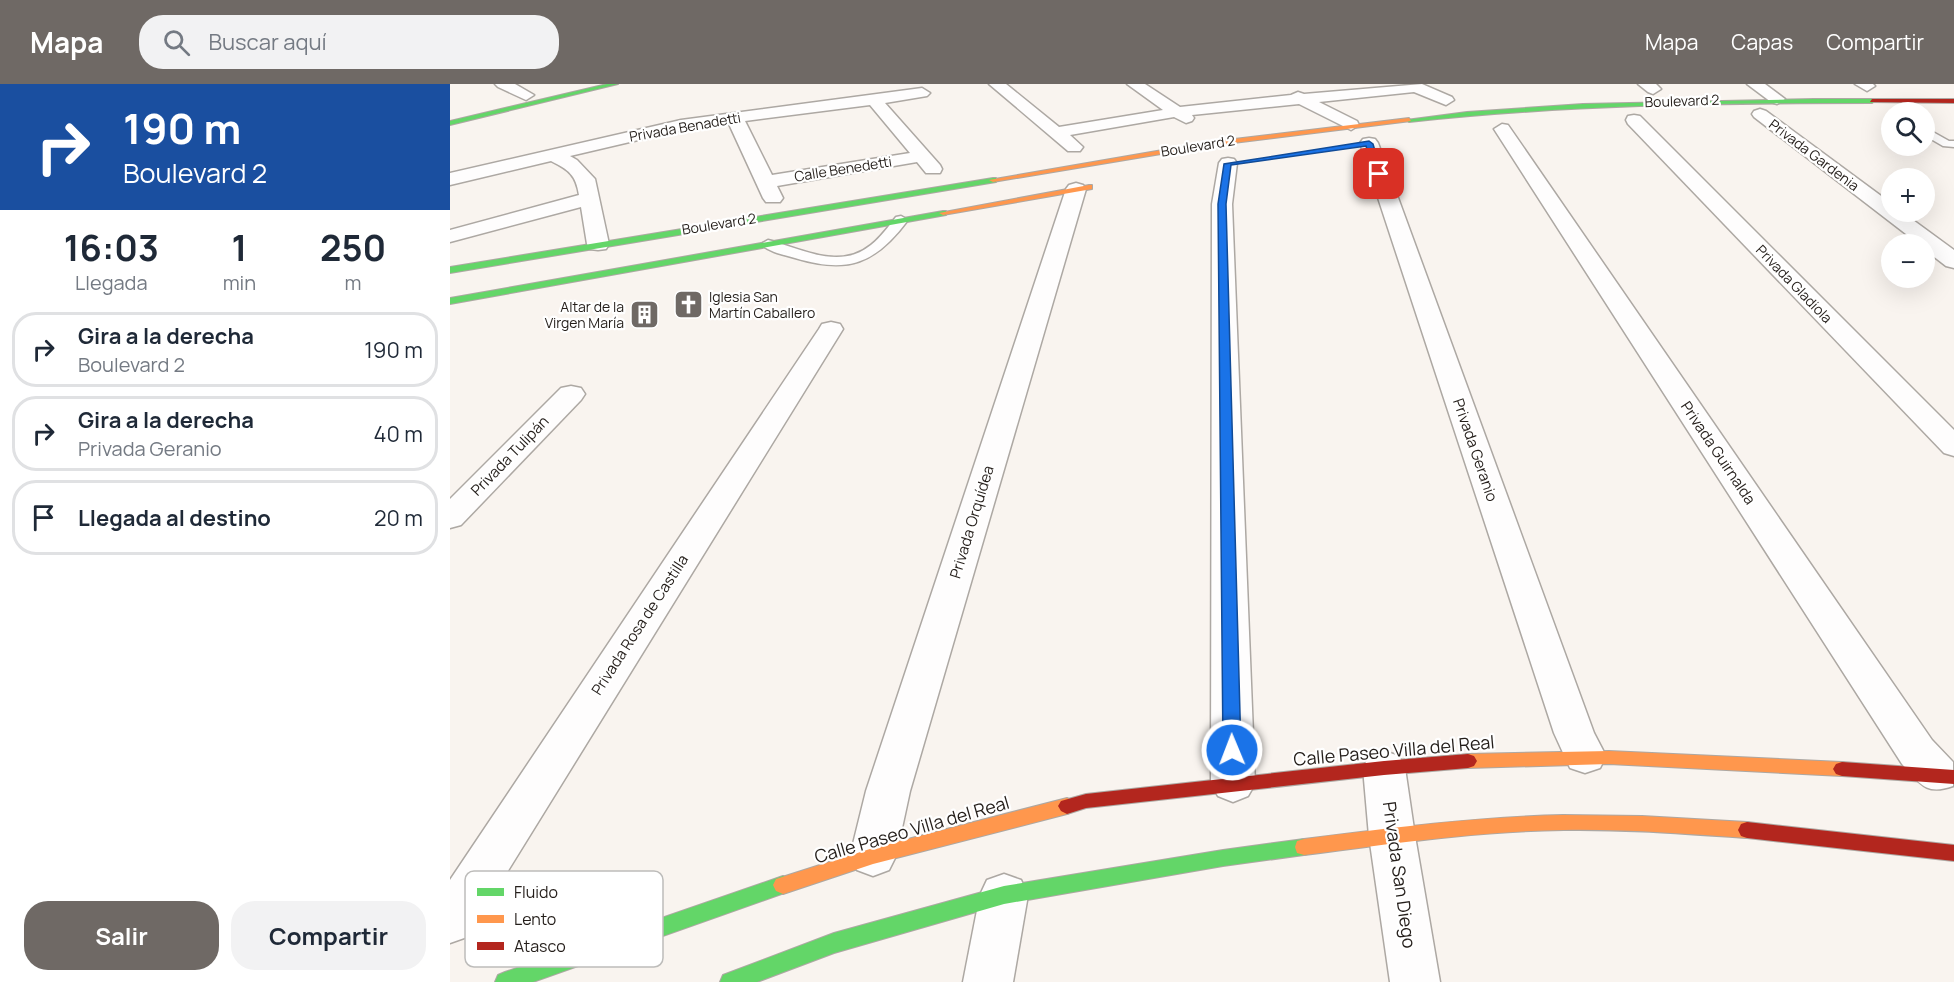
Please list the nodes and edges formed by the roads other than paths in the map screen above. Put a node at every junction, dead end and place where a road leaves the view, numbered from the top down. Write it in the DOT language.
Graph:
graph roads {
  1 [pos="503,84"];
  2 [pos="615,84"];
  3 [pos="997,84"];
  4 [pos="1135,84"];
  5 [pos="1272,84"];
  6 [pos="1755,84"];
  7 [pos="1413,86"];
  8 [pos="1530,92"];
  9 [pos="922,93"];
  10 [pos="526,94"];
  11 [pos="1299,98"];
  12 [pos="1777,99"];
  13 [pos="874,100"];
  14 [pos="1446,100"];
  15 [pos="1954,101"];
  16 [pos="1544,107"];
  17 [pos="1177,112"];
  18 [pos="1881,113"];
  19 [pos="1935,113"];
  20 [pos="1954,113"];
  21 [pos="1760,114"];
  22 [pos="1717,116"];
  23 [pos="735,118"];
  24 [pos="1637,120"];
  25 [pos="450,123"];
  26 [pos="1201,126"];
  27 [pos="1503,129"];
  28 [pos="1057,132"];
  29 [pos="1935,137"];
  30 [pos="1364,139"];
  31 [pos="1954,144"];
  32 [pos="552,154"];
  33 [pos="922,156"];
  34 [pos="1228,164"];
  35 [pos="936,173"];
  36 [pos="1083,174"];
  37 [pos="450,179"];
  38 [pos="588,199"];
  39 [pos="901,220"];
  40 [pos="450,236"];
  41 [pos="598,244"];
  42 [pos="768,244"];
  43 [pos="1954,261"];
  44 [pos="450,270"];
  45 [pos="451,301"];
  46 [pos="831,328"];
  47 [pos="571,394"];
  48 [pos="1954,447"];
  49 [pos="450,518"];
  50 [pos="1585,756"];
  51 [pos="1384,768"];
  52 [pos="1946,775"];
  53 [pos="1233,784"];
  54 [pos="1392,836"];
  55 [pos="1954,853"];
  56 [pos="873,856"];
  57 [pos="482,871"];
  58 [pos="1004,895"];
  59 [pos="465,898"];
  60 [pos="450,921"];
  61 [pos="663,925"];
  62 [pos="547,967"];
  63 [pos="505,982"];
  64 [pos="730,982"];
  65 [pos="988,982"];
  66 [pos="1415,982"];
  1 -- 10 [label="street"];
  2 -- 25 [label="main road"];
  3 -- 28 [label="street"];
  4 -- 17 [label="street"];
  5 -- 11 [label="street"];
  6 -- 12 [label="street"];
  7 -- 11 [label="street"];
  7 -- 14 [label="street"];
  8 -- 16 [label="main road"];
  9 -- 13 [label="street, Privada Benadetti"];
  11 -- 17 [label="street"];
  11 -- 30 [label="street"];
  12 -- 15 [label="main road, Boulevard 2"];
  12 -- 16 [label="main road, Boulevard 2"];
  13 -- 23 [label="street, Privada Benadetti"];
  13 -- 33 [label="street, Calle Benedetti"];
  16 -- 30 [label="main road, Boulevard 2"];
  17 -- 26 [label="street"];
  17 -- 28 [label="street"];
  18 -- 21 [label="main road, Boulevard 2"];
  19 -- 20 [label="main road"];
  21 -- 22 [label="main road, Boulevard 2"];
  21 -- 43 [label="street, Privada Gardenia"];
  23 -- 32 [label="street, Privada Benadetti"];
  23 -- 33 [label="street, Calle Benedetti"];
  24 -- 48 [label="street, Privada Gladiola"];
  27 -- 52 [label="street, Privada Guirnalda"];
  28 -- 36 [label="street"];
  29 -- 31 [label="lane"];
  30 -- 41 [label="main road, Boulevard 2"];
  30 -- 50 [label="street, Privada Geranio"];
  32 -- 37 [label="street, Privada Benadetti"];
  32 -- 38 [label="street"];
  33 -- 35 [label="street, Calle Benedetti"];
  34 -- 53 [label="street"];
  36 -- 39 [label="main road, Boulevard 2"];
  36 -- 56 [label="street, Privada Orquídea"];
  38 -- 40 [label="street"];
  38 -- 41 [label="street"];
  39 -- 42 [label="main road, Boulevard 2"];
  39 -- 42 [label="lane"];
  41 -- 44 [label="main road, Boulevard 2"];
  42 -- 45 [label="main road, Boulevard 2"];
  46 -- 57 [label="street, Privada Rosa de Castilla"];
  47 -- 49 [label="street, Privada Tulipán"];
  50 -- 51 [label="main road, Calle Paseo Villa del Real"];
  50 -- 52 [label="main road, Calle Paseo Villa del Real"];
  51 -- 53 [label="main road, Calle Paseo Villa del Real"];
  51 -- 54 [label="street, Privada San Diego"];
  53 -- 56 [label="main road, Calle Paseo Villa del Real"];
  54 -- 55 [label="main road"];
  54 -- 58 [label="main road"];
  54 -- 66 [label="street, Privada San Diego"];
  56 -- 61 [label="main road, Calle Paseo Villa del Real"];
  58 -- 64 [label="main road"];
  58 -- 65 [label="street"];
  59 -- 60 [label="street, Privada Rosa de Castilla"];
  62 -- 63 [label="main road, Calle Paseo Villa del Real"];
}
